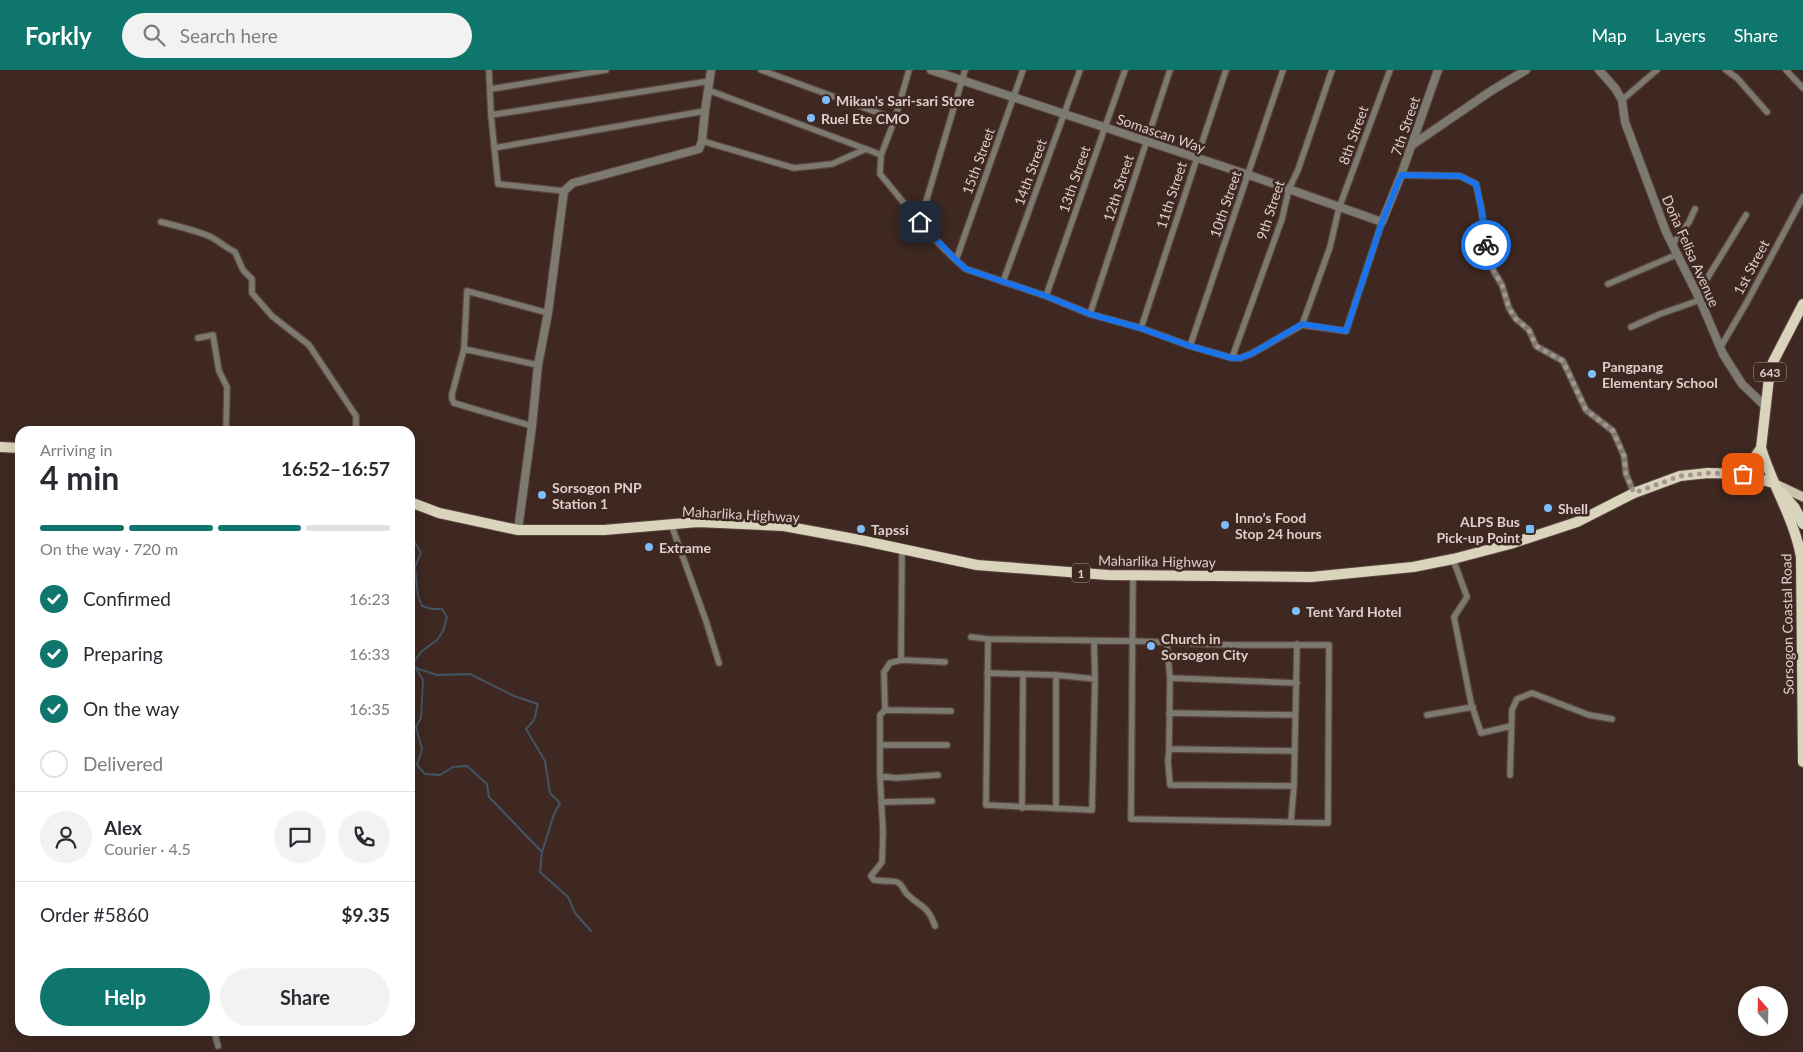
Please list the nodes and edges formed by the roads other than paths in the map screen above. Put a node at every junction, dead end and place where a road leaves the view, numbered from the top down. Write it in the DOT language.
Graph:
graph roads {
  1 [pos="489,70"];
  2 [pos="606,70"];
  3 [pos="711,70"];
  4 [pos="762,70"];
  5 [pos="910,70"];
  6 [pos="931,70"];
  7 [pos="965,70"];
  8 [pos="1023,70"];
  9 [pos="1080,70"];
  10 [pos="1125,70"];
  11 [pos="1170,70"];
  12 [pos="1226,70"];
  13 [pos="1283,70"];
  14 [pos="1332,70"];
  15 [pos="1390,70"];
  16 [pos="1438,70"];
  17 [pos="1526,70"];
  18 [pos="1599,70"];
  19 [pos="1657,70"];
  20 [pos="1726,70"];
  21 [pos="1786,70"];
  22 [pos="710,81"];
  23 [pos="961,81"];
  24 [pos="1803,88"];
  25 [pos="491,89"];
  26 [pos="708,90"];
  27 [pos="1014,98"];
  28 [pos="1622,100"];
  29 [pos="705,110"];
  30 [pos="1767,112"];
  31 [pos="1064,114"];
  32 [pos="491,115"];
  33 [pos="895,118"];
  34 [pos="1105,127"];
  35 [pos="702,141"];
  36 [pos="1146,141"];
  37 [pos="1412,145"];
  38 [pos="494,148"];
  39 [pos="866,149"];
  40 [pos="881,155"];
  41 [pos="1196,158"];
  42 [pos="1248,175"];
  43 [pos="1401,175"];
  44 [pos="1289,189"];
  45 [pos="564,191"];
  46 [pos="1803,197"];
  47 [pos="1339,208"];
  48 [pos="1695,209"];
  49 [pos="1746,215"];
  50 [pos="161,222"];
  51 [pos="920,222"];
  52 [pos="1382,222"];
  53 [pos="1673,244"];
  54 [pos="1678,254"];
  55 [pos="956,260"];
  56 [pos="1003,282"];
  57 [pos="1608,284"];
  58 [pos="1046,296"];
  59 [pos="1698,297"];
  60 [pos="1803,304"];
  61 [pos="548,313"];
  62 [pos="1090,314"];
  63 [pos="1302,324"];
  64 [pos="1631,327"];
  65 [pos="1140,328"];
  66 [pos="198,338"];
  67 [pos="1190,346"];
  68 [pos="1720,348"];
  69 [pos="464,349"];
  70 [pos="1232,358"];
  71 [pos="538,365"];
  72 [pos="1765,406"];
  73 [pos="226,426"];
  74 [pos="356,426"];
  75 [pos="532,426"];
  76 [pos="0,448"];
  77 [pos="15,448"];
  78 [pos="1760,448"];
  79 [pos="1743,474"];
  80 [pos="1773,482"];
  81 [pos="1634,493"];
  82 [pos="1803,497"];
  83 [pos="415,504"];
  84 [pos="671,524"];
  85 [pos="1803,524"];
  86 [pos="518,530"];
  87 [pos="902,549"];
  88 [pos="1453,559"];
  89 [pos="1133,575"];
  90 [pos="971,637"];
  91 [pos="988,639"];
  92 [pos="1094,641"];
  93 [pos="1133,641"];
  94 [pos="1167,644"];
  95 [pos="1297,644"];
  96 [pos="901,660"];
  97 [pos="945,662"];
  98 [pos="719,663"];
  99 [pos="988,673"];
  100 [pos="1024,674"];
  101 [pos="1056,675"];
  102 [pos="1170,678"];
  103 [pos="1095,679"];
  104 [pos="1297,683"];
  105 [pos="1473,707"];
  106 [pos="885,710"];
  107 [pos="951,711"];
  108 [pos="1169,713"];
  109 [pos="1295,715"];
  110 [pos="1427,716"];
  111 [pos="1612,719"];
  112 [pos="1511,726"];
  113 [pos="880,745"];
  114 [pos="947,745"];
  115 [pos="1169,749"];
  116 [pos="1294,751"];
  117 [pos="1803,762"];
  118 [pos="1510,775"];
  119 [pos="880,776"];
  120 [pos="938,776"];
  121 [pos="1294,786"];
  122 [pos="932,801"];
  123 [pos="881,802"];
  124 [pos="1022,808"];
  125 [pos="1056,809"];
  126 [pos="1291,821"];
  127 [pos="936,926"];
  128 [pos="215,1036"];
  129 [pos="218,1046"];
  1 -- 25 [label="street"];
  2 -- 25 [label="street"];
  3 -- 22 [label="street"];
  4 -- 33 [label="street"];
  5 -- 33 [label="street"];
  6 -- 23 [label="street, Somascan Way"];
  7 -- 23 [label="street"];
  8 -- 27 [label="street, 15th Street"];
  9 -- 31 [label="street, 14th Street"];
  10 -- 34 [label="street, 13th Street"];
  11 -- 36 [label="street, 12th Street"];
  12 -- 41 [label="street, 11th Street"];
  13 -- 42 [label="street, 10th Street"];
  14 -- 44 [label="street, 9th Street"];
  15 -- 47 [label="street, 8th Street"];
  16 -- 37 [label="street, 7th Street"];
  17 -- 37 [label="street"];
  18 -- 28 [label="street, Doña Felisa Avenue"];
  19 -- 28 [label="street"];
  20 -- 30 [label="street"];
  21 -- 24 [label="street"];
  22 -- 26 [label="street"];
  22 -- 32 [label="street"];
  23 -- 27 [label="street, Somascan Way"];
  23 -- 51 [label="street"];
  25 -- 32 [label="street"];
  26 -- 29 [label="street"];
  26 -- 39 [label="street"];
  27 -- 31 [label="street, Somascan Way"];
  27 -- 55 [label="street, 15th Street"];
  28 -- 53 [label="street, Doña Felisa Avenue"];
  29 -- 35 [label="street"];
  29 -- 38 [label="street"];
  31 -- 34 [label="street, Somascan Way"];
  31 -- 56 [label="street, 14th Street"];
  32 -- 38 [label="street"];
  33 -- 40 [label="street"];
  34 -- 36 [label="street, Somascan Way"];
  34 -- 58 [label="street, 13th Street"];
  35 -- 39 [label="street"];
  35 -- 45 [label="street"];
  36 -- 41 [label="street, Somascan Way"];
  36 -- 62 [label="street, 12th Street"];
  37 -- 43 [label="street, 7th Street"];
  38 -- 45 [label="street"];
  39 -- 40 [label="street"];
  40 -- 51 [label="street"];
  41 -- 42 [label="street, Somascan Way"];
  41 -- 65 [label="street, 11th Street"];
  42 -- 44 [label="street, Somascan Way"];
  42 -- 67 [label="street, 10th Street"];
  43 -- 52 [label="street, 7th Street"];
  43 -- 81 [label="street"];
  44 -- 47 [label="street, Somascan Way"];
  44 -- 70 [label="street, 9th Street"];
  45 -- 61 [label="street"];
  46 -- 68 [label="street, 1st Street"];
  47 -- 52 [label="street, Somascan Way"];
  47 -- 63 [label="street, 8th Street"];
  48 -- 53 [label="street"];
  49 -- 59 [label="street"];
  50 -- 74 [label="street"];
  51 -- 55 [label="street"];
  52 -- 63 [label="street, 7th Street"];
  53 -- 54 [label="street, Doña Felisa Avenue"];
  54 -- 57 [label="street"];
  54 -- 59 [label="street, Doña Felisa Avenue"];
  55 -- 56 [label="street"];
  56 -- 58 [label="street"];
  58 -- 62 [label="street"];
  59 -- 64 [label="street"];
  59 -- 68 [label="street, Doña Felisa Avenue"];
  60 -- 72 [label="highway, 643"];
  61 -- 69 [label="street"];
  61 -- 71 [label="street"];
  62 -- 65 [label="street"];
  63 -- 70 [label="street"];
  65 -- 67 [label="street"];
  66 -- 73 [label="street"];
  67 -- 70 [label="street"];
  68 -- 72 [label="street, Doña Felisa Avenue"];
  69 -- 71 [label="street"];
  69 -- 75 [label="street"];
  71 -- 75 [label="street"];
  72 -- 78 [label="highway, 643"];
  75 -- 86 [label="street"];
  76 -- 77 [label="highway"];
  78 -- 79 [label="highway, 643"];
  78 -- 80 [label="highway, 643"];
  79 -- 80 [label="highway, Maharlika Highway / 1"];
  79 -- 81 [label="highway, Maharlika Highway / 1"];
  80 -- 82 [label="main road, 1"];
  80 -- 85 [label="highway"];
  80 -- 117 [label="highway, Sorsogon Coastal Road"];
  81 -- 88 [label="highway, Maharlika Highway / 1"];
  83 -- 86 [label="highway, Maharlika Highway / 1"];
  84 -- 86 [label="highway, Maharlika Highway / 1"];
  84 -- 87 [label="highway, Maharlika Highway / 1"];
  84 -- 98 [label="street"];
  87 -- 89 [label="highway, Maharlika Highway / 1"];
  87 -- 96 [label="street"];
  88 -- 89 [label="highway, Maharlika Highway / 1"];
  88 -- 105 [label="street"];
  89 -- 93 [label="street"];
  90 -- 91 [label="street"];
  91 -- 92 [label="street"];
  91 -- 99 [label="street"];
  92 -- 93 [label="street"];
  92 -- 103 [label="street"];
  93 -- 94 [label="street"];
  93 -- 126 [label="street"];
  94 -- 95 [label="street"];
  94 -- 102 [label="street"];
  95 -- 104 [label="street"];
  95 -- 126 [label="street"];
  96 -- 97 [label="street"];
  96 -- 106 [label="street"];
  99 -- 100 [label="street"];
  99 -- 124 [label="street"];
  100 -- 101 [label="street"];
  100 -- 124 [label="street"];
  101 -- 103 [label="street"];
  101 -- 125 [label="street"];
  102 -- 104 [label="street"];
  102 -- 108 [label="street"];
  103 -- 125 [label="street"];
  104 -- 109 [label="street"];
  105 -- 110 [label="street"];
  105 -- 112 [label="street"];
  106 -- 107 [label="street"];
  106 -- 113 [label="street"];
  108 -- 109 [label="street"];
  108 -- 115 [label="street"];
  109 -- 116 [label="street"];
  111 -- 112 [label="street"];
  112 -- 118 [label="street"];
  113 -- 114 [label="street"];
  113 -- 119 [label="street"];
  115 -- 116 [label="street"];
  115 -- 121 [label="street"];
  116 -- 121 [label="street"];
  119 -- 120 [label="street"];
  119 -- 123 [label="street"];
  121 -- 126 [label="street"];
  122 -- 123 [label="street"];
  123 -- 127 [label="street"];
  124 -- 125 [label="street"];
  128 -- 129 [label="street"];
}
